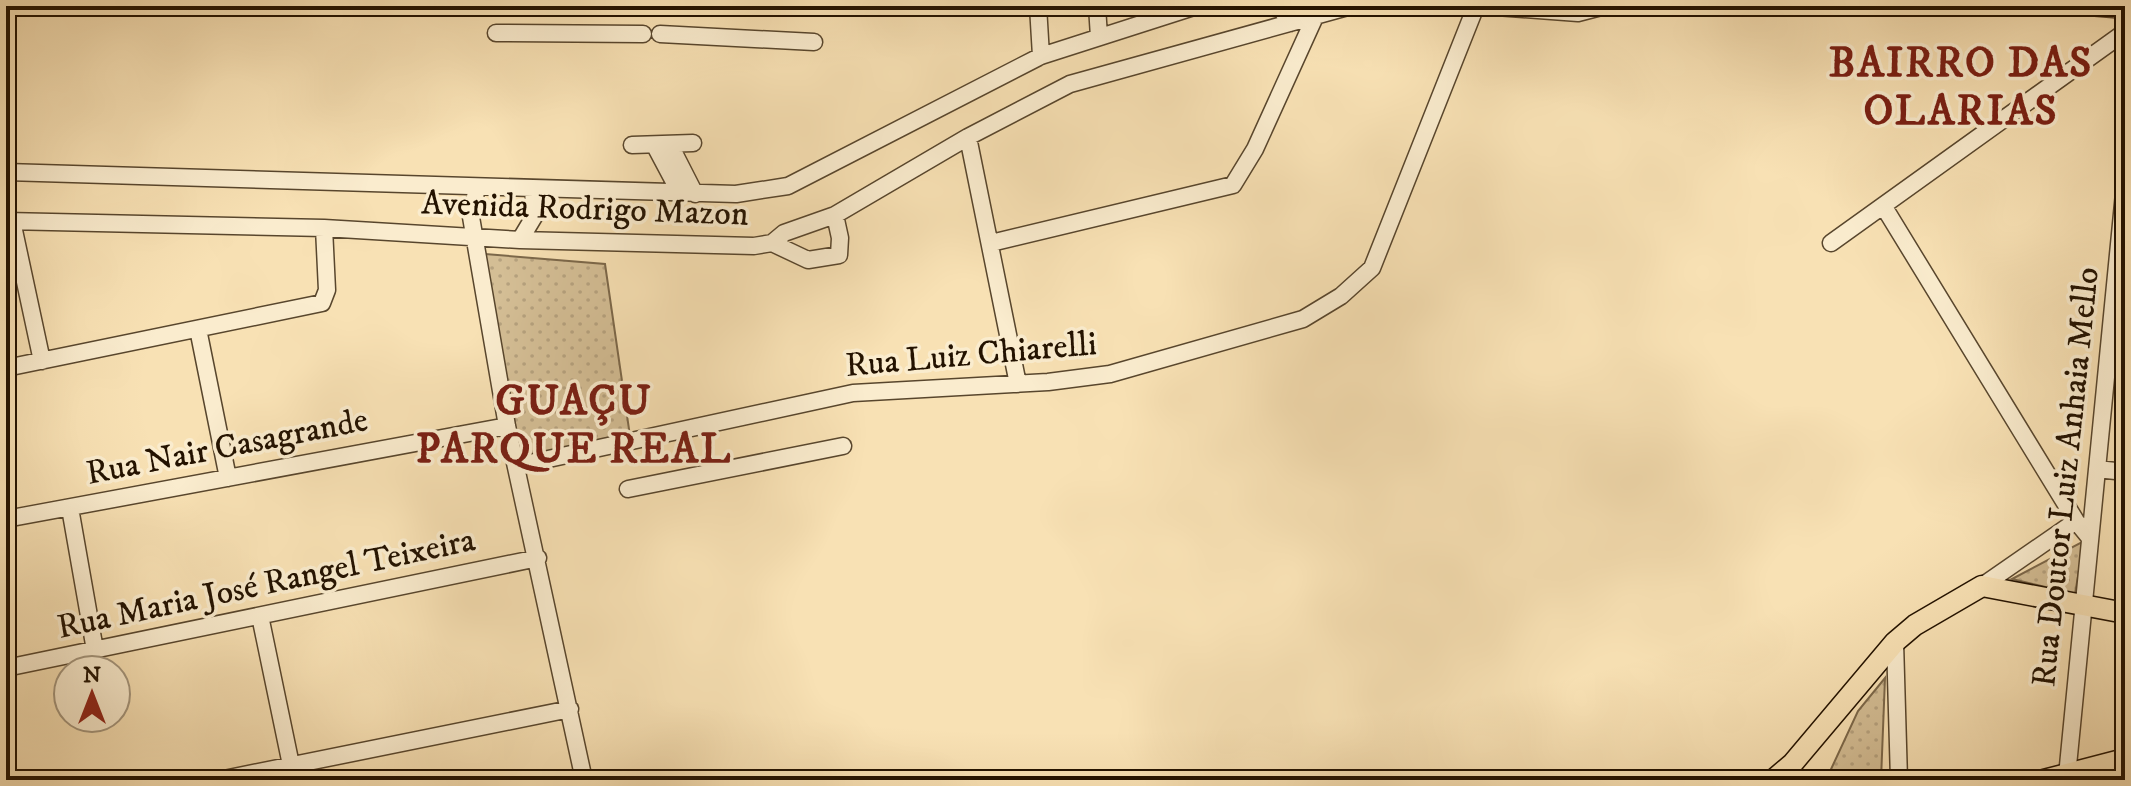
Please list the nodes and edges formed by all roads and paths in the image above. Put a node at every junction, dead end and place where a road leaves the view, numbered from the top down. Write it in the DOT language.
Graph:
graph roads {
  1 [pos="1038,6"];
  2 [pos="1097,6"];
  3 [pos="1197,6"];
  4 [pos="1279,6"];
  5 [pos="1351,6"];
  6 [pos="1476,6"];
  7 [pos="1483,6"];
  8 [pos="1605,6"];
  9 [pos="2077,6"];
  10 [pos="2121,9"];
  11 [pos="1319,10"];
  12 [pos="1290,23"];
  13 [pos="496,33"];
  14 [pos="1099,37"];
  15 [pos="2122,41"];
  16 [pos="814,42"];
  17 [pos="1041,56"];
  18 [pos="968,137"];
  19 [pos="693,143"];
  20 [pos="632,145"];
  21 [pos="663,145"];
  22 [pos="6,172"];
  23 [pos="2125,183"];
  24 [pos="477,187"];
  25 [pos="533,190"];
  26 [pos="688,194"];
  27 [pos="1884,207"];
  28 [pos="835,215"];
  29 [pos="9,221"];
  30 [pos="324,228"];
  31 [pos="476,238"];
  32 [pos="520,240"];
  33 [pos="772,243"];
  34 [pos="991,243"];
  35 [pos="1831,243"];
  36 [pos="198,329"];
  37 [pos="2125,346"];
  38 [pos="2108,351"];
  39 [pos="42,361"];
  40 [pos="6,368"];
  41 [pos="1018,384"];
  42 [pos="507,426"];
  43 [pos="843,446"];
  44 [pos="516,466"];
  45 [pos="2097,469"];
  46 [pos="2125,472"];
  47 [pos="228,478"];
  48 [pos="628,489"];
  49 [pos="70,508"];
  50 [pos="6,519"];
  51 [pos="2076,521"];
  52 [pos="2089,537"];
  53 [pos="538,558"];
  54 [pos="1982,586"];
  55 [pos="2083,603"];
  56 [pos="2125,613"];
  57 [pos="260,616"];
  58 [pos="1895,642"];
  59 [pos="95,650"];
  60 [pos="6,668"];
  61 [pos="570,709"];
  62 [pos="2125,759"];
  63 [pos="291,765"];
  64 [pos="1795,772"];
  65 [pos="2067,776"];
  66 [pos="219,780"];
  67 [pos="584,780"];
  68 [pos="1773,780"];
  69 [pos="1899,780"];
  70 [pos="2044,780"];
  1 -- 17 [label="street"];
  2 -- 14 [label="street"];
  3 -- 14 [label="street, Avenida Rodrigo Mazon"];
  4 -- 12 [label="street"];
  5 -- 11 [label="street, Avenida Rodrigo Mazon"];
  6 -- 41 [label="street, Rua Luiz Chiarelli"];
  7 -- 8 [label="street"];
  9 -- 10 [label="street"];
  11 -- 12 [label="street, Avenida Rodrigo Mazon"];
  11 -- 34 [label="street"];
  12 -- 18 [label="street, Avenida Rodrigo Mazon"];
  13 -- 16 [label="street"];
  14 -- 17 [label="street, Avenida Rodrigo Mazon"];
  15 -- 27 [label="street"];
  17 -- 26 [label="street, Avenida Rodrigo Mazon"];
  18 -- 28 [label="street, Avenida Rodrigo Mazon"];
  18 -- 34 [label="street"];
  19 -- 21 [label="street"];
  20 -- 21 [label="street"];
  21 -- 26 [label="street"];
  22 -- 24 [label="street, Avenida Rodrigo Mazon"];
  23 -- 38 [label="street, Rua Doutor Luiz Anhaia Mello"];
  24 -- 25 [label="street, Avenida Rodrigo Mazon"];
  24 -- 31 [label="street"];
  25 -- 26 [label="street, Avenida Rodrigo Mazon"];
  25 -- 32 [label="street"];
  27 -- 35 [label="street"];
  27 -- 51 [label="street"];
  28 -- 33 [label="street, Avenida Rodrigo Mazon"];
  28 -- 33 [label="street"];
  29 -- 30 [label="street, Avenida Rodrigo Mazon"];
  29 -- 39 [label="street"];
  30 -- 31 [label="street, Avenida Rodrigo Mazon"];
  30 -- 36 [label="street"];
  31 -- 32 [label="street, Avenida Rodrigo Mazon"];
  31 -- 42 [label="street"];
  32 -- 33 [label="street, Avenida Rodrigo Mazon"];
  34 -- 41 [label="street"];
  36 -- 39 [label="street"];
  36 -- 47 [label="street"];
  37 -- 38 [label="street"];
  38 -- 45 [label="street, Rua Doutor Luiz Anhaia Mello"];
  39 -- 40 [label="street"];
  41 -- 44 [label="street, Rua Luiz Chiarelli"];
  42 -- 44 [label="street"];
  42 -- 47 [label="street, Rua Nair Casagrande"];
  43 -- 48 [label="street"];
  44 -- 53 [label="street"];
  45 -- 46 [label="street"];
  45 -- 52 [label="street, Rua Doutor Luiz Anhaia Mello"];
  47 -- 49 [label="street, Rua Nair Casagrande"];
  49 -- 50 [label="street, Rua Nair Casagrande"];
  49 -- 59 [label="street"];
  51 -- 52 [label="street"];
  51 -- 54 [label="street"];
  52 -- 55 [label="street, Rua Doutor Luiz Anhaia Mello"];
  53 -- 57 [label="street, Rua Maria José Rangel Teixeira"];
  53 -- 61 [label="street"];
  54 -- 55 [label="main road"];
  54 -- 58 [label="main road"];
  55 -- 56 [label="main road"];
  55 -- 65 [label="street, Rua Doutor Luiz Anhaia Mello"];
  57 -- 59 [label="street, Rua Maria José Rangel Teixeira"];
  57 -- 63 [label="street"];
  58 -- 64 [label="main road"];
  58 -- 69 [label="street"];
  59 -- 60 [label="street, Rua Maria José Rangel Teixeira"];
  61 -- 63 [label="street"];
  61 -- 67 [label="street"];
  62 -- 65 [label="main road"];
  63 -- 66 [label="street"];
  64 -- 68 [label="main road"];
  65 -- 70 [label="main road"];
}
